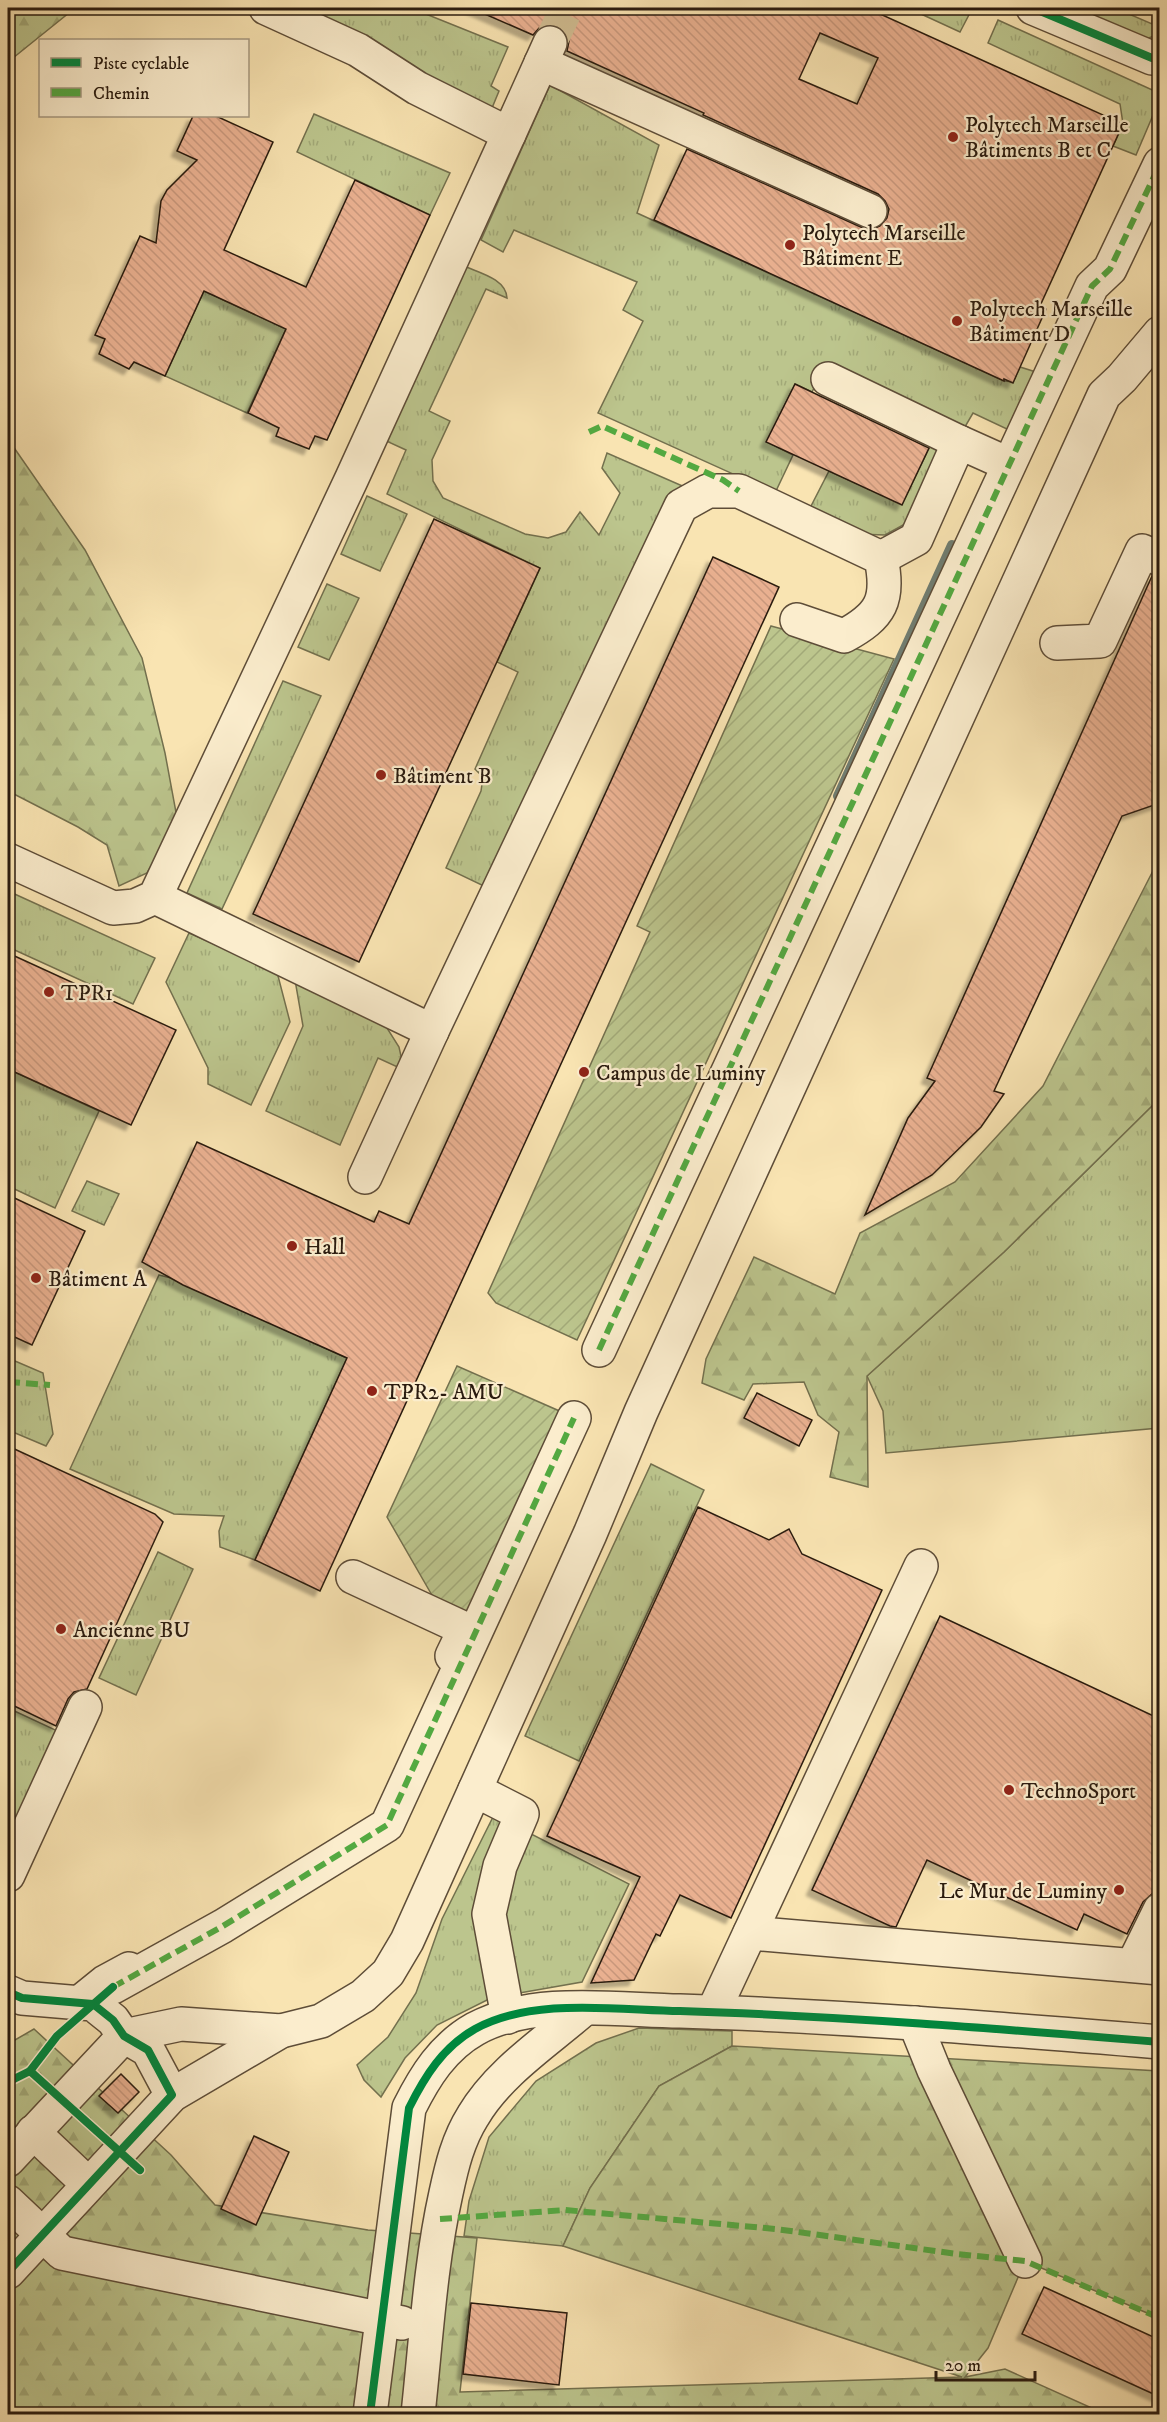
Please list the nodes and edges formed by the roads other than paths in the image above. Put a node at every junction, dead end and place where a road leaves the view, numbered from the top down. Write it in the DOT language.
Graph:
graph roads {
  1 [pos="266,8"];
  2 [pos="1033,8"];
  3 [pos="1160,57"];
  4 [pos="508,134"];
  5 [pos="1160,164"];
  6 [pos="870,211"];
  7 [pos="1160,333"];
  8 [pos="828,379"];
  9 [pos="958,442"];
  10 [pos="1008,464"];
  11 [pos="881,558"];
  12 [pos="1160,559"];
  13 [pos="797,620"];
  14 [pos="1057,643"];
  15 [pos="8,860"];
  16 [pos="155,897"];
  17 [pos="432,1031"];
  18 [pos="365,1177"];
  19 [pos="599,1350"];
  20 [pos="574,1418"];
  21 [pos="921,1566"];
  22 [pos="353,1577"];
  23 [pos="85,1707"];
  24 [pos="475,1790"];
  25 [pos="8,1875"];
  26 [pos="1160,1910"];
  27 [pos="750,1933"];
  28 [pos="1146,1966"];
  29 [pos="113,1987"];
  30 [pos="8,1992"];
  31 [pos="79,2003"];
  32 [pos="584,2009"];
  33 [pos="713,2012"];
  34 [pos="508,2017"];
  35 [pos="915,2023"];
  36 [pos="281,2031"];
  37 [pos="124,2036"];
  38 [pos="1160,2042"];
  39 [pos="172,2095"];
  40 [pos="33,2132"];
  41 [pos="8,2160"];
  42 [pos="88,2184"];
  43 [pos="8,2202"];
  44 [pos="41,2233"];
  45 [pos="1025,2261"];
  46 [pos="8,2272"];
  47 [pos="381,2320"];
  48 [pos="427,2327"];
  49 [pos="370,2415"];
  50 [pos="418,2415"];
  1 -- 4 [label="street"];
  2 -- 3 [label="street"];
  4 -- 6 [label="street"];
  4 -- 16 [label="street"];
  5 -- 10 [label="street"];
  7 -- 24 [label="street"];
  8 -- 9 [label="street"];
  9 -- 10 [label="street"];
  9 -- 11 [label="street"];
  10 -- 19 [label="street"];
  11 -- 13 [label="street"];
  11 -- 17 [label="street"];
  12 -- 14 [label="street"];
  15 -- 16 [label="street"];
  16 -- 17 [label="street"];
  17 -- 18 [label="street"];
  20 -- 29 [label="street"];
  21 -- 27 [label="street"];
  22 -- 31 [label="street"];
  23 -- 25 [label="street"];
  24 -- 34 [label="street"];
  24 -- 36 [label="street"];
  26 -- 28 [label="street"];
  27 -- 28 [label="street"];
  27 -- 33 [label="street"];
  30 -- 31 [label="street"];
  31 -- 37 [label="street"];
  32 -- 33 [label="street"];
  32 -- 34 [label="street"];
  32 -- 48 [label="street"];
  33 -- 35 [label="street"];
  34 -- 47 [label="street"];
  35 -- 38 [label="street"];
  35 -- 45 [label="street"];
  36 -- 37 [label="street"];
  36 -- 39 [label="street"];
  37 -- 39 [label="street"];
  37 -- 40 [label="street"];
  39 -- 42 [label="street"];
  40 -- 41 [label="street"];
  40 -- 42 [label="street"];
  42 -- 44 [label="street"];
  43 -- 44 [label="street"];
  44 -- 46 [label="street"];
  44 -- 47 [label="street"];
  47 -- 48 [label="street"];
  47 -- 49 [label="street"];
  48 -- 50 [label="street"];
}
